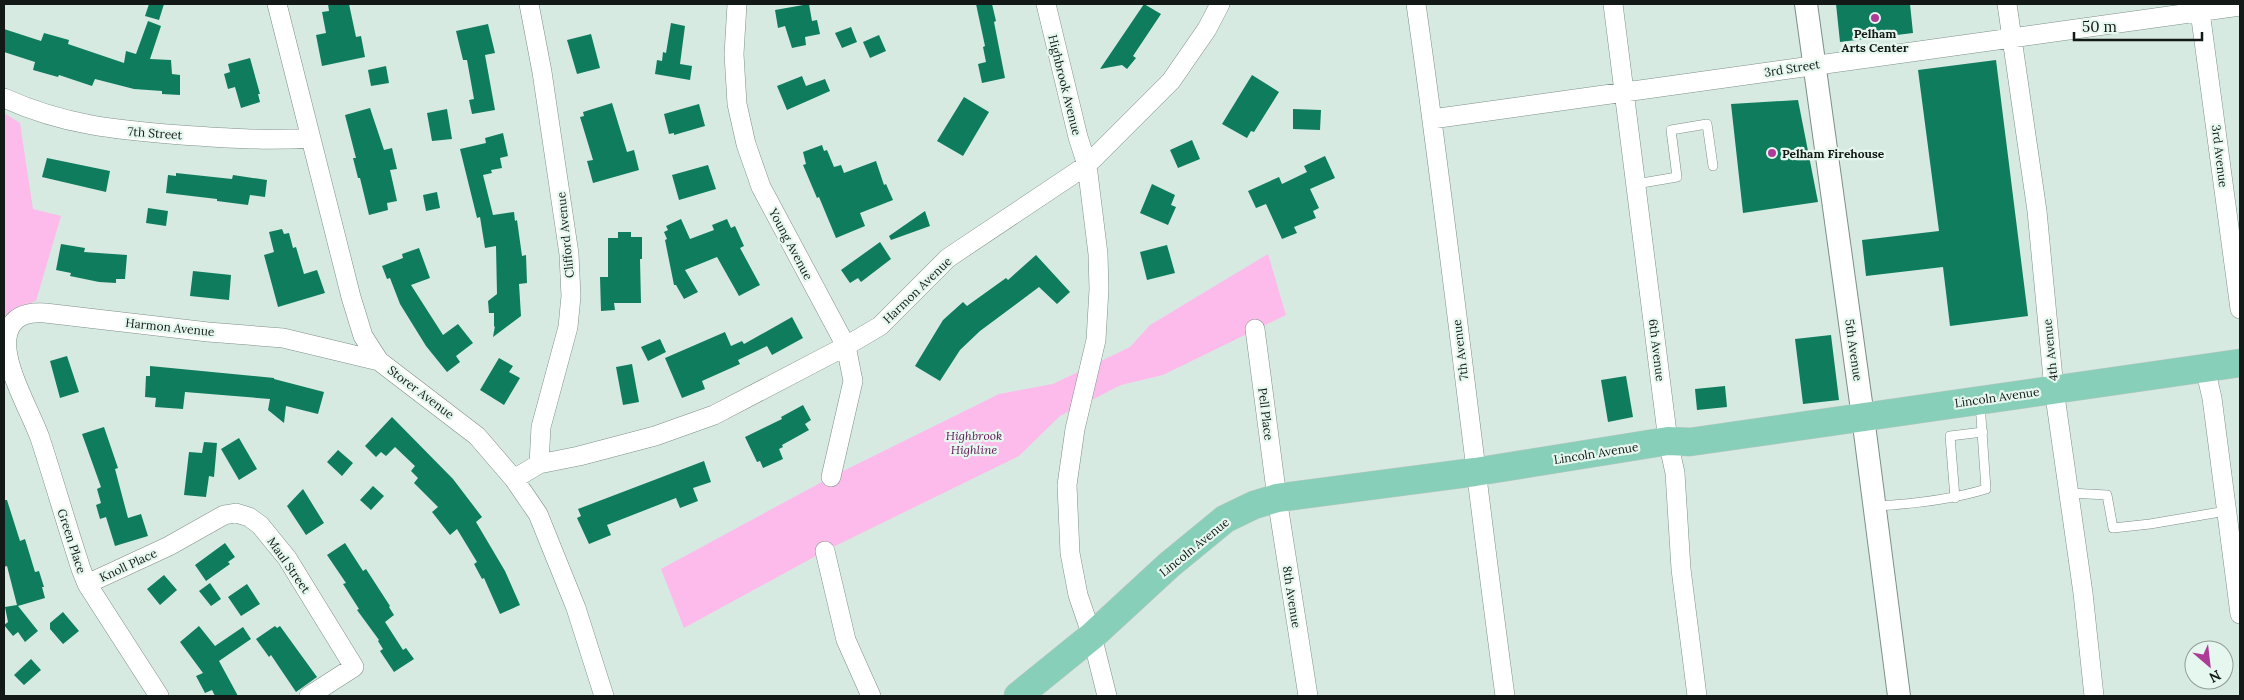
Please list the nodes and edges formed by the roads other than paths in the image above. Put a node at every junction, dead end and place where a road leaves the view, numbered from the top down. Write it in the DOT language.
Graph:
graph roads {
  1 [pos="277,4"];
  2 [pos="529,4"];
  3 [pos="737,4"];
  4 [pos="1046,4"];
  5 [pos="1220,4"];
  6 [pos="1416,4"];
  7 [pos="1613,4"];
  8 [pos="1806,4"];
  9 [pos="2006,4"];
  10 [pos="2240,6"];
  11 [pos="2199,7"];
  12 [pos="2011,37"];
  13 [pos="1815,64"];
  14 [pos="1625,93"];
  15 [pos="4,98"];
  16 [pos="1432,119"];
  17 [pos="310,138"];
  18 [pos="1087,166"];
  19 [pos="1713,166"];
  20 [pos="1636,184"];
  21 [pos="2240,309"];
  22 [pos="1255,329"];
  23 [pos="846,346"];
  24 [pos="379,361"];
  25 [pos="2240,363"];
  26 [pos="2205,368"];
  27 [pos="14,372"];
  28 [pos="2054,389"];
  29 [pos="1980,400"];
  30 [pos="1863,417"];
  31 [pos="1983,432"];
  32 [pos="1668,441"];
  33 [pos="539,464"];
  34 [pos="1475,472"];
  35 [pos="831,477"];
  36 [pos="514,479"];
  37 [pos="2069,493"];
  38 [pos="1277,498"];
  39 [pos="1955,498"];
  40 [pos="1873,506"];
  41 [pos="2226,511"];
  42 [pos="169,546"];
  43 [pos="825,551"];
  44 [pos="87,584"];
  45 [pos="2240,614"];
  46 [pos="1092,636"];
  47 [pos="160,696"];
  48 [pos="309,696"];
  49 [pos="604,696"];
  50 [pos="871,696"];
  51 [pos="1018,696"];
  52 [pos="1107,696"];
  53 [pos="1308,696"];
  54 [pos="1505,696"];
  55 [pos="1697,696"];
  56 [pos="1899,696"];
  57 [pos="2094,696"];
  1 -- 17 [label="street, Storer Avenue"];
  2 -- 33 [label="street, Clifford Avenue"];
  3 -- 23 [label="street, Young Avenue"];
  4 -- 18 [label="street, Highbrook Avenue"];
  5 -- 18 [label="street, Harmon Avenue"];
  6 -- 16 [label="street, 7th Avenue"];
  7 -- 14 [label="street, 6th Avenue"];
  8 -- 13 [label="street, 5th Avenue"];
  9 -- 12 [label="street, 4th Avenue"];
  10 -- 11 [label="street, 3rd Street"];
  11 -- 12 [label="street, 3rd Street"];
  11 -- 21 [label="street, 3rd Avenue"];
  12 -- 13 [label="street, 3rd Street"];
  12 -- 28 [label="street, 4th Avenue"];
  13 -- 14 [label="street, 3rd Street"];
  13 -- 30 [label="street, 5th Avenue"];
  14 -- 16 [label="street, 3rd Street"];
  14 -- 20 [label="street, 6th Avenue"];
  15 -- 17 [label="street, 7th Street"];
  16 -- 34 [label="street, 7th Avenue"];
  17 -- 24 [label="street, Storer Avenue"];
  18 -- 23 [label="street, Harmon Avenue"];
  18 -- 46 [label="street, Highbrook Avenue"];
  19 -- 20 [label="lane"];
  20 -- 32 [label="street, 6th Avenue"];
  22 -- 38 [label="street, Pell Place"];
  23 -- 33 [label="street, Harmon Avenue"];
  23 -- 35 [label="street, Young Avenue"];
  24 -- 27 [label="street, Harmon Avenue"];
  24 -- 36 [label="street, Storer Avenue"];
  25 -- 26 [label="main road, Lincoln Avenue"];
  26 -- 28 [label="main road, Lincoln Avenue"];
  26 -- 41 [label="street"];
  27 -- 44 [label="street, Green Place"];
  28 -- 29 [label="main road, Lincoln Avenue"];
  28 -- 37 [label="street, 4th Avenue"];
  29 -- 30 [label="main road, Lincoln Avenue"];
  29 -- 31 [label="lane"];
  30 -- 32 [label="main road, Lincoln Avenue"];
  30 -- 40 [label="street, 5th Avenue"];
  31 -- 39 [label="lane"];
  31 -- 39 [label="lane"];
  32 -- 34 [label="main road, Lincoln Avenue"];
  32 -- 55 [label="street, 6th Avenue"];
  33 -- 36 [label="street, Harmon Avenue"];
  34 -- 38 [label="main road, Lincoln Avenue"];
  34 -- 54 [label="street, 7th Avenue"];
  36 -- 49 [label="street, Storer Avenue"];
  37 -- 41 [label="lane"];
  37 -- 57 [label="street, 4th Avenue"];
  38 -- 46 [label="main road, Lincoln Avenue"];
  38 -- 53 [label="street, 8th Avenue"];
  39 -- 40 [label="lane"];
  40 -- 56 [label="street, 5th Avenue"];
  41 -- 45 [label="street"];
  42 -- 44 [label="street, Knoll Place"];
  42 -- 48 [label="street, Maul Street"];
  43 -- 50 [label="street"];
  44 -- 47 [label="street, Green Place"];
  46 -- 51 [label="main road, Lincoln Avenue"];
  46 -- 52 [label="street, Highbrook Avenue"];
}
